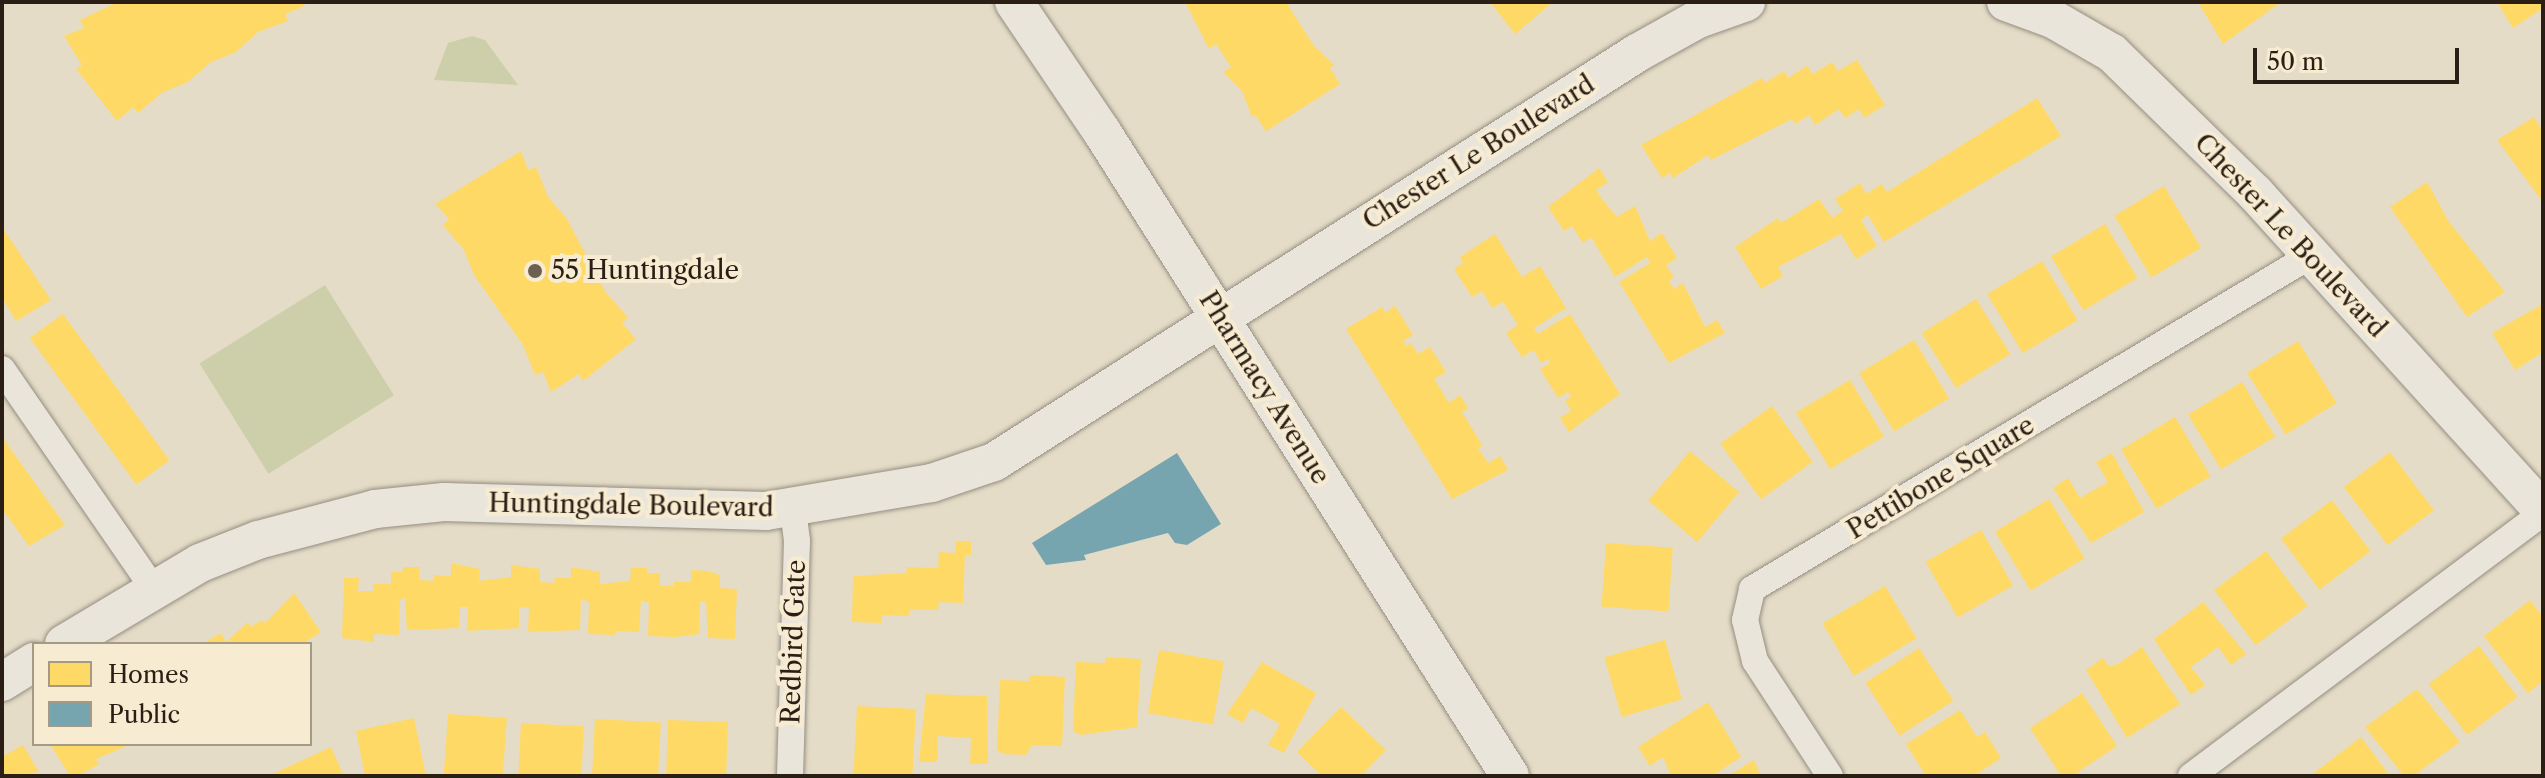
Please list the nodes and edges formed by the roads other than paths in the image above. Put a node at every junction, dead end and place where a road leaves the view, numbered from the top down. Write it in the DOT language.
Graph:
graph roads {
  1 [pos="1014,2"];
  2 [pos="1746,2"];
  3 [pos="2006,2"];
  4 [pos="2310,256"];
  5 [pos="1220,320"];
  6 [pos="2,369"];
  7 [pos="793,508"];
  8 [pos="2543,512"];
  9 [pos="154,589"];
  10 [pos="67,642"];
  11 [pos="32,663"];
  12 [pos="2,682"];
  13 [pos="790,776"];
  14 [pos="1510,776"];
  15 [pos="1830,776"];
  16 [pos="2191,776"];
  1 -- 5 [label="street, Pharmacy Avenue"];
  2 -- 5 [label="street, Chester Le Boulevard"];
  3 -- 4 [label="street, Chester Le Boulevard"];
  4 -- 8 [label="street, Chester Le Boulevard"];
  4 -- 15 [label="street, Pettibone Square"];
  5 -- 7 [label="street, Huntingdale Boulevard"];
  5 -- 14 [label="street, Pharmacy Avenue"];
  6 -- 9 [label="street"];
  7 -- 9 [label="street, Huntingdale Boulevard"];
  7 -- 13 [label="street, Redbird Gate"];
  8 -- 16 [label="street"];
  9 -- 10 [label="street, Huntingdale Boulevard"];
  11 -- 12 [label="street"];
}
